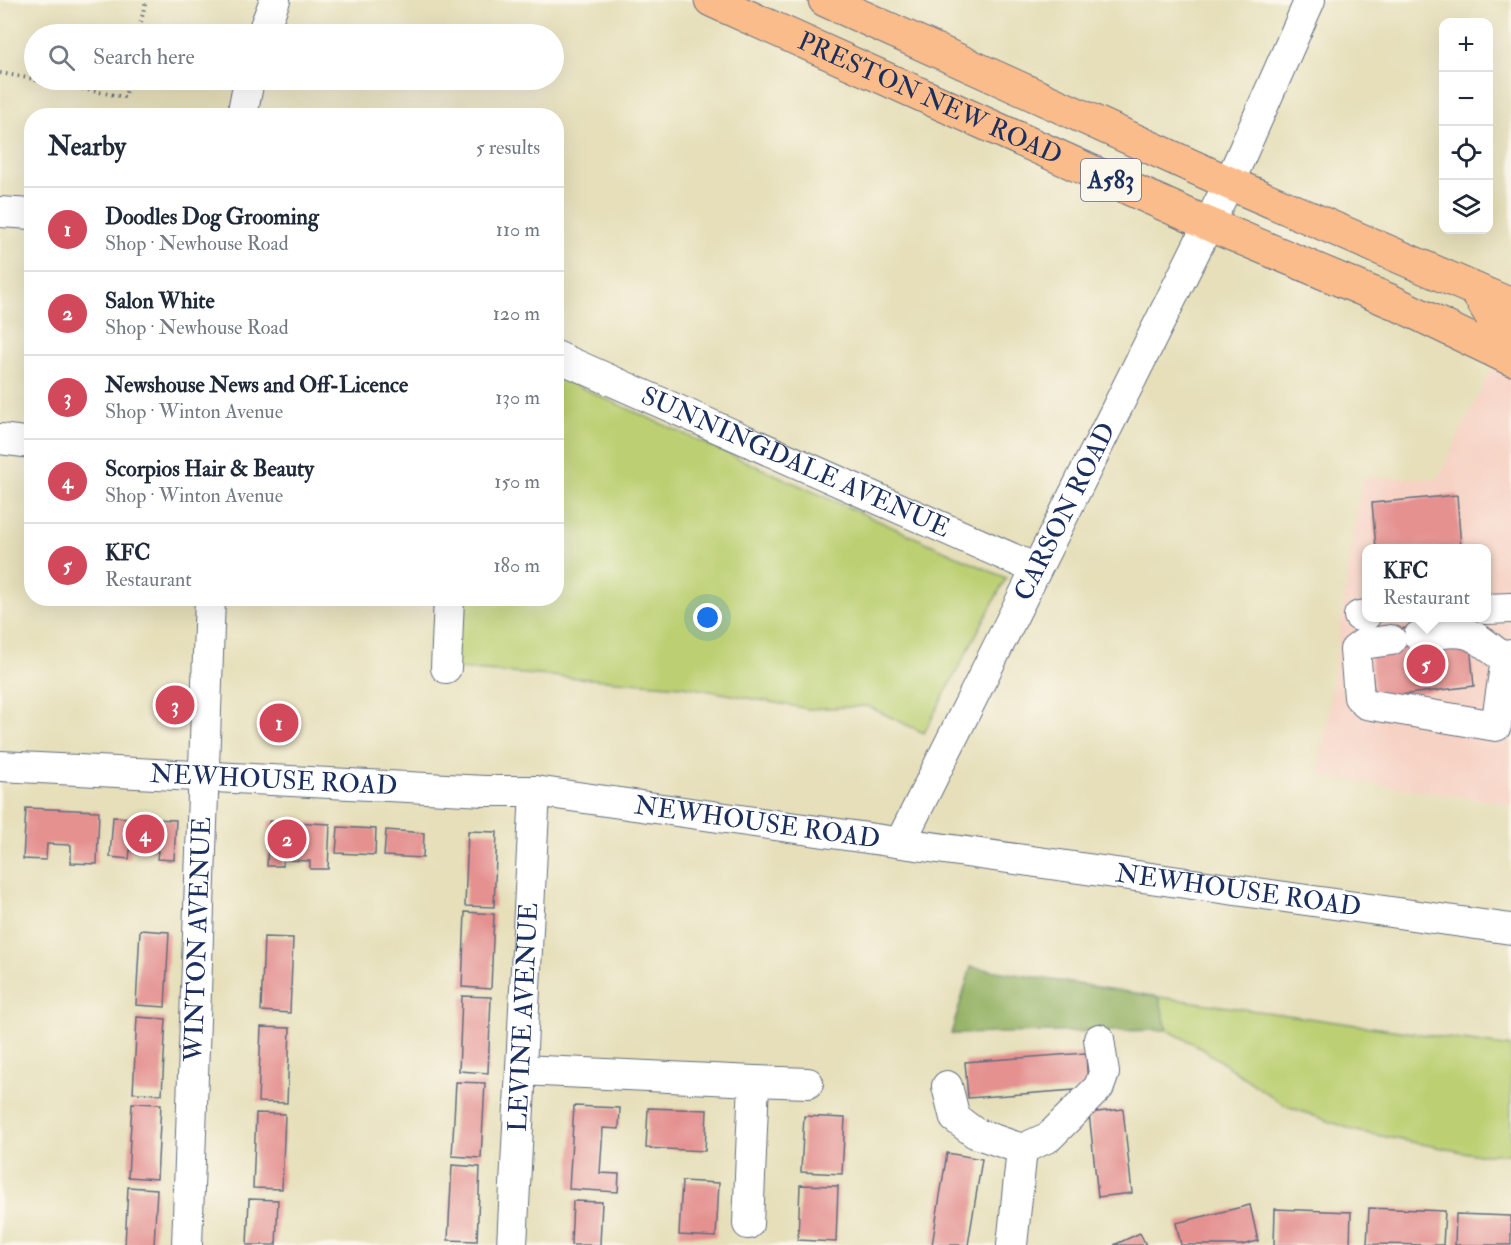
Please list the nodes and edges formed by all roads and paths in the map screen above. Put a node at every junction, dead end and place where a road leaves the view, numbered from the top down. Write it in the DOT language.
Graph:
graph roads {
  1 [pos="146,0"];
  2 [pos="275,0"];
  3 [pos="825,0"];
  4 [pos="1310,0"];
  5 [pos="716,1"];
  6 [pos="140,24"];
  7 [pos="266,24"];
  8 [pos="0,73"];
  9 [pos="24,78"];
  10 [pos="88,90"];
  11 [pos="127,90"];
  12 [pos="247,90"];
  13 [pos="244,108"];
  14 [pos="1229,183"];
  15 [pos="0,212"];
  16 [pos="24,214"];
  17 [pos="1208,224"];
  18 [pos="1476,291"];
  19 [pos="1511,305"];
  20 [pos="1511,332"];
  21 [pos="1511,359"];
  22 [pos="564,361"];
  23 [pos="0,439"];
  24 [pos="24,442"];
  25 [pos="1036,569"];
  26 [pos="210,606"];
  27 [pos="449,606"];
  28 [pos="1511,608"];
  29 [pos="1491,609"];
  30 [pos="1508,658"];
  31 [pos="446,668"];
  32 [pos="0,766"];
  33 [pos="202,776"];
  34 [pos="535,791"];
  35 [pos="901,841"];
  36 [pos="1511,929"];
  37 [pos="1099,1039"];
  38 [pos="521,1070"];
  39 [pos="754,1081"];
  40 [pos="808,1083"];
  41 [pos="947,1086"];
  42 [pos="1036,1143"];
  43 [pos="748,1224"];
  44 [pos="186,1245"];
  45 [pos="513,1245"];
  46 [pos="1012,1245"];
  1 -- 6 [label="path"];
  2 -- 7 [label="street"];
  3 -- 14 [label="highway, PRESTON NEW ROAD / A583"];
  4 -- 14 [label="street, CARSON ROAD"];
  5 -- 17 [label="highway, PRESTON NEW ROAD / A583"];
  8 -- 9 [label="path"];
  10 -- 11 [label="path"];
  12 -- 13 [label="street"];
  14 -- 17 [label="street, CARSON ROAD"];
  14 -- 18 [label="highway, PRESTON NEW ROAD / A583"];
  15 -- 16 [label="street"];
  17 -- 21 [label="highway, PRESTON NEW ROAD / A583"];
  17 -- 25 [label="street, CARSON ROAD"];
  18 -- 19 [label="highway, PRESTON NEW ROAD / A583"];
  18 -- 20 [label="highway"];
  22 -- 25 [label="street, SUNNINGDALE AVENUE"];
  23 -- 24 [label="street"];
  25 -- 35 [label="street, CARSON ROAD"];
  26 -- 33 [label="street, WINTON AVENUE"];
  27 -- 31 [label="street"];
  28 -- 29 [label="street"];
  30 -- 30 [label="street"];
  32 -- 33 [label="street, NEWHOUSE ROAD"];
  33 -- 34 [label="street, NEWHOUSE ROAD"];
  33 -- 44 [label="street, WINTON AVENUE"];
  34 -- 35 [label="street, NEWHOUSE ROAD"];
  34 -- 38 [label="street, LEVINE AVENUE"];
  35 -- 36 [label="street, NEWHOUSE ROAD"];
  37 -- 42 [label="street"];
  38 -- 39 [label="street"];
  38 -- 45 [label="street, LEVINE AVENUE"];
  39 -- 40 [label="street"];
  39 -- 43 [label="street"];
  41 -- 42 [label="street"];
  42 -- 46 [label="street"];
}
